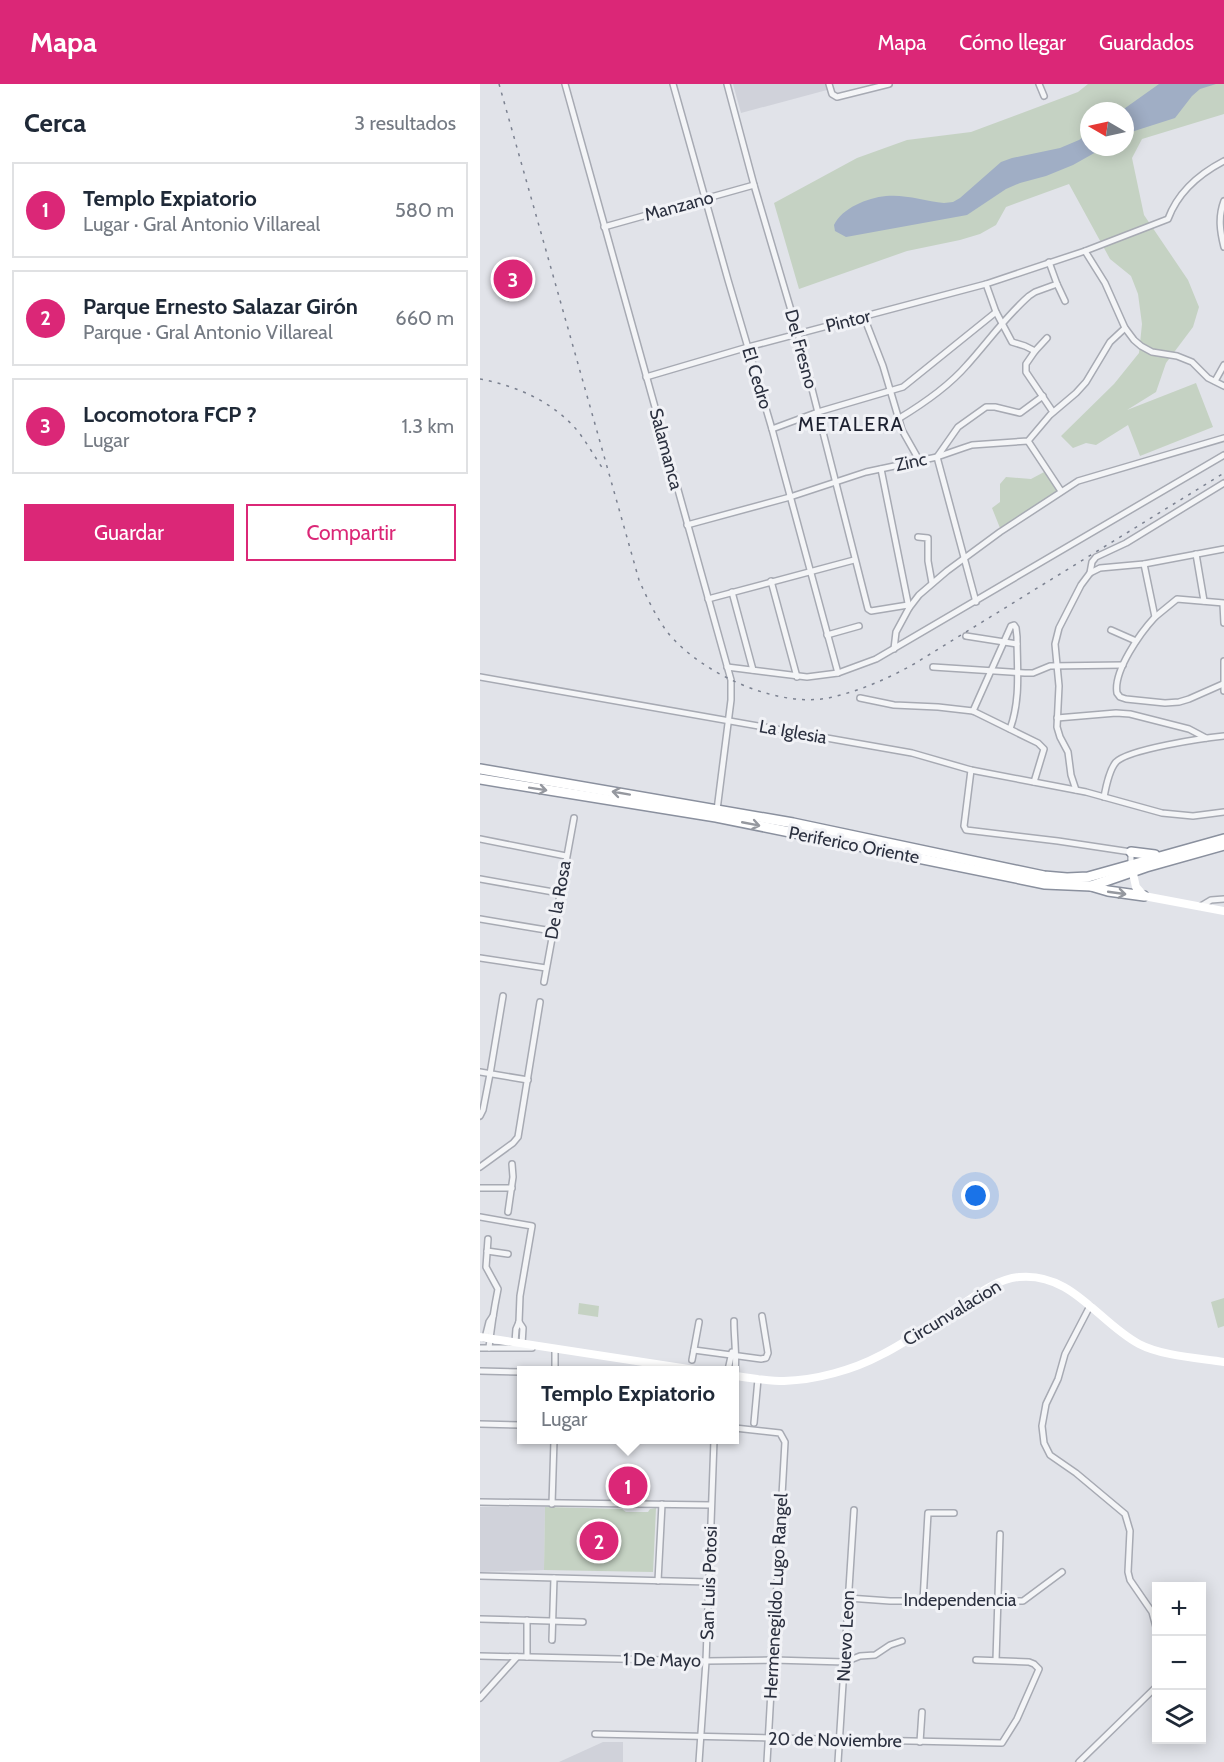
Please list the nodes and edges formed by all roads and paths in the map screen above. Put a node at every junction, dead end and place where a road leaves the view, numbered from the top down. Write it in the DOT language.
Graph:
graph roads {
  1 [pos="565,84"];
  2 [pos="673,84"];
  3 [pos="727,84"];
  4 [pos="830,84"];
  5 [pos="889,84"];
  6 [pos="1039,84"];
  7 [pos="880,86"];
  8 [pos="1044,96"];
  9 [pos="1224,161"];
  10 [pos="754,185"];
  11 [pos="706,200"];
  12 [pos="1224,201"];
  13 [pos="604,227"];
  14 [pos="1224,247"];
  15 [pos="1084,251"];
  16 [pos="1049,262"];
  17 [pos="986,284"];
  18 [pos="1057,284"];
  19 [pos="1065,301"];
  20 [pos="996,312"];
  21 [pos="864,317"];
  22 [pos="1002,325"];
  23 [pos="1125,328"];
  24 [pos="798,334"];
  25 [pos="1047,338"];
  26 [pos="748,347"];
  27 [pos="1035,351"];
  28 [pos="1224,365"];
  29 [pos="646,377"];
  30 [pos="1215,381"];
  31 [pos="1224,386"];
  32 [pos="891,392"];
  33 [pos="1043,396"];
  34 [pos="818,412"];
  35 [pos="1053,412"];
  36 [pos="898,419"];
  37 [pos="772,429"];
  38 [pos="1224,438"];
  39 [pos="1028,441"];
  40 [pos="1224,456"];
  41 [pos="937,457"];
  42 [pos="919,460"];
  43 [pos="881,469"];
  44 [pos="837,482"];
  45 [pos="1224,483"];
  46 [pos="1061,491"];
  47 [pos="790,498"];
  48 [pos="687,525"];
  49 [pos="918,537"];
  50 [pos="1224,549"];
  51 [pos="1196,554"];
  52 [pos="963,559"];
  53 [pos="855,560"];
  54 [pos="1144,564"];
  55 [pos="810,571"];
  56 [pos="1090,573"];
  57 [pos="771,581"];
  58 [pos="932,583"];
  59 [pos="732,592"];
  60 [pos="708,599"];
  61 [pos="1204,601"];
  62 [pos="976,602"];
  63 [pos="1224,604"];
  64 [pos="909,607"];
  65 [pos="1155,617"];
  66 [pos="1224,623"];
  67 [pos="859,626"];
  68 [pos="1111,630"];
  69 [pos="827,635"];
  70 [pos="966,636"];
  71 [pos="1136,641"];
  72 [pos="1004,643"];
  73 [pos="1017,644"];
  74 [pos="894,649"];
  75 [pos="1224,661"];
  76 [pos="1058,666"];
  77 [pos="1123,666"];
  78 [pos="727,667"];
  79 [pos="933,668"];
  80 [pos="753,670"];
  81 [pos="990,671"];
  82 [pos="838,673"];
  83 [pos="1017,673"];
  84 [pos="480,677"];
  85 [pos="797,677"];
  86 [pos="1223,684"];
  87 [pos="1224,691"];
  88 [pos="860,698"];
  89 [pos="973,711"];
  90 [pos="1057,718"];
  91 [pos="729,721"];
  92 [pos="1010,729"];
  93 [pos="1224,736"];
  94 [pos="1206,738"];
  95 [pos="480,769"];
  96 [pos="971,770"];
  97 [pos="480,779"];
  98 [pos="1034,782"];
  99 [pos="1076,790"];
  100 [pos="1104,796"];
  101 [pos="1224,812"];
  102 [pos="717,813"];
  103 [pos="574,818"];
  104 [pos="1224,839"];
  105 [pos="480,840"];
  106 [pos="1224,845"];
  107 [pos="1131,852"];
  108 [pos="566,856"];
  109 [pos="1161,856"];
  110 [pos="1132,868"];
  111 [pos="480,879"];
  112 [pos="1091,886"];
  113 [pos="559,893"];
  114 [pos="1144,896"];
  115 [pos="1224,899"];
  116 [pos="1201,906"];
  117 [pos="1224,911"];
  118 [pos="480,918"];
  119 [pos="552,931"];
  120 [pos="480,958"];
  121 [pos="546,968"];
  122 [pos="544,982"];
  123 [pos="503,996"];
  124 [pos="540,1002"];
  125 [pos="480,1072"];
  126 [pos="490,1074"];
  127 [pos="528,1080"];
  128 [pos="480,1116"];
  129 [pos="512,1164"];
  130 [pos="480,1167"];
  131 [pos="480,1188"];
  132 [pos="512,1188"];
  133 [pos="508,1212"];
  134 [pos="480,1217"];
  135 [pos="488,1239"];
  136 [pos="487,1251"];
  137 [pos="508,1254"];
  138 [pos="1090,1306"];
  139 [pos="762,1316"];
  140 [pos="734,1321"];
  141 [pos="699,1322"];
  142 [pos="485,1338"];
  143 [pos="519,1343"];
  144 [pos="480,1348"];
  145 [pos="489,1348"];
  146 [pos="552,1348"];
  147 [pos="734,1348"];
  148 [pos="694,1350"];
  149 [pos="730,1355"];
  150 [pos="737,1356"];
  151 [pos="692,1360"];
  152 [pos="1224,1362"];
  153 [pos="554,1366"];
  154 [pos="664,1366"];
  155 [pos="729,1366"];
  156 [pos="736,1366"];
  157 [pos="480,1371"];
  158 [pos="517,1372"];
  159 [pos="739,1376"];
  160 [pos="758,1379"];
  161 [pos="754,1423"];
  162 [pos="480,1424"];
  163 [pos="517,1425"];
  164 [pos="739,1428"];
  165 [pos="554,1444"];
  166 [pos="714,1444"];
  167 [pos="480,1502"];
  168 [pos="552,1504"];
  169 [pos="662,1504"];
  170 [pos="711,1505"];
  171 [pos="854,1510"];
  172 [pos="954,1513"];
  173 [pos="1000,1534"];
  174 [pos="1062,1572"];
  175 [pos="480,1576"];
  176 [pos="554,1578"];
  177 [pos="658,1581"];
  178 [pos="709,1582"];
  179 [pos="848,1598"];
  180 [pos="923,1601"];
  181 [pos="998,1601"];
  182 [pos="1152,1612"];
  183 [pos="480,1619"];
  184 [pos="528,1620"];
  185 [pos="553,1621"];
  186 [pos="583,1622"];
  187 [pos="552,1640"];
  188 [pos="902,1641"];
  189 [pos="480,1656"];
  190 [pos="517,1657"];
  191 [pos="527,1657"];
  192 [pos="773,1660"];
  193 [pos="976,1660"];
  194 [pos="996,1660"];
  195 [pos="706,1661"];
  196 [pos="845,1662"];
  197 [pos="1153,1690"];
  198 [pos="480,1698"];
  199 [pos="922,1712"];
  200 [pos="595,1734"];
  201 [pos="701,1737"];
  202 [pos="769,1739"];
  203 [pos="840,1740"];
  204 [pos="920,1742"];
  205 [pos="699,1762"];
  206 [pos="767,1762"];
  207 [pos="838,1762"];
  208 [pos="1079,1762"];
  1 -- 13 [label="street, Salamanca"];
  2 -- 11 [label="street, El Cedro"];
  3 -- 10 [label="street, Del Fresno"];
  4 -- 7 [label="street"];
  5 -- 7 [label="street"];
  6 -- 8 [label="street"];
  9 -- 15 [label="street, Pintor"];
  10 -- 11 [label="street, Manzano"];
  10 -- 24 [label="street, Del Fresno"];
  11 -- 13 [label="street, Manzano"];
  11 -- 26 [label="street, El Cedro"];
  12 -- 14 [label="street"];
  13 -- 29 [label="street, Salamanca"];
  15 -- 16 [label="street, Pintor"];
  15 -- 23 [label="street"];
  16 -- 17 [label="street, Pintor"];
  16 -- 18 [label="street"];
  17 -- 20 [label="street"];
  17 -- 21 [label="street, Pintor"];
  18 -- 19 [label="street"];
  18 -- 22 [label="street"];
  20 -- 22 [label="street"];
  20 -- 32 [label="street"];
  21 -- 24 [label="street, Pintor"];
  21 -- 32 [label="street"];
  22 -- 27 [label="street"];
  22 -- 36 [label="street"];
  23 -- 30 [label="street"];
  23 -- 35 [label="street"];
  24 -- 26 [label="street, Pintor"];
  24 -- 34 [label="street, Del Fresno"];
  25 -- 27 [label="street"];
  26 -- 29 [label="street, Pintor"];
  26 -- 37 [label="street, El Cedro"];
  27 -- 33 [label="street"];
  28 -- 30 [label="street"];
  29 -- 48 [label="street, Salamanca"];
  30 -- 31 [label="street"];
  32 -- 34 [label="street"];
  32 -- 36 [label="street"];
  33 -- 35 [label="street"];
  33 -- 41 [label="street"];
  34 -- 37 [label="street"];
  34 -- 44 [label="street, Del Fresno"];
  35 -- 39 [label="street"];
  36 -- 42 [label="street"];
  37 -- 47 [label="street, El Cedro"];
  38 -- 46 [label="street"];
  39 -- 41 [label="street, Zinc"];
  39 -- 46 [label="street"];
  40 -- 62 [label="street"];
  41 -- 42 [label="street, Zinc"];
  41 -- 52 [label="street"];
  42 -- 43 [label="street, Zinc"];
  43 -- 44 [label="street, Zinc"];
  43 -- 64 [label="street"];
  44 -- 47 [label="street, Zinc"];
  44 -- 53 [label="street, Del Fresno"];
  45 -- 56 [label="street"];
  46 -- 52 [label="street"];
  47 -- 48 [label="street, Zinc"];
  47 -- 55 [label="street, El Cedro"];
  48 -- 60 [label="street, Salamanca"];
  49 -- 58 [label="street"];
  50 -- 51 [label="street"];
  51 -- 54 [label="street"];
  51 -- 61 [label="street"];
  52 -- 58 [label="street"];
  52 -- 62 [label="street"];
  53 -- 55 [label="street"];
  53 -- 64 [label="street, Del Fresno"];
  54 -- 56 [label="street"];
  54 -- 65 [label="street"];
  55 -- 57 [label="street"];
  55 -- 69 [label="street, El Cedro"];
  56 -- 76 [label="street"];
  57 -- 59 [label="street"];
  57 -- 85 [label="street"];
  58 -- 64 [label="street"];
  59 -- 60 [label="street"];
  59 -- 80 [label="street"];
  60 -- 78 [label="street, Salamanca"];
  61 -- 63 [label="street"];
  61 -- 65 [label="street"];
  62 -- 74 [label="street"];
  63 -- 66 [label="street"];
  64 -- 74 [label="street"];
  65 -- 71 [label="street"];
  67 -- 69 [label="street"];
  68 -- 71 [label="street"];
  69 -- 82 [label="street, El Cedro"];
  70 -- 72 [label="street"];
  71 -- 77 [label="street"];
  72 -- 73 [label="street"];
  72 -- 73 [label="street"];
  72 -- 81 [label="street"];
  73 -- 83 [label="street"];
  74 -- 82 [label="street"];
  75 -- 86 [label="street"];
  76 -- 77 [label="street"];
  76 -- 83 [label="street"];
  76 -- 90 [label="street"];
  77 -- 86 [label="street"];
  78 -- 80 [label="street"];
  78 -- 91 [label="street, Salamanca"];
  79 -- 81 [label="street"];
  80 -- 85 [label="street"];
  81 -- 83 [label="street"];
  81 -- 89 [label="street"];
  82 -- 85 [label="street"];
  83 -- 92 [label="street"];
  84 -- 91 [label="street, La Iglesia"];
  86 -- 87 [label="street"];
  88 -- 89 [label="street"];
  89 -- 92 [label="street"];
  90 -- 94 [label="street"];
  90 -- 99 [label="street"];
  91 -- 96 [label="street, La Iglesia"];
  91 -- 102 [label="street, Salamanca"];
  92 -- 98 [label="street"];
  93 -- 94 [label="street"];
  94 -- 100 [label="street"];
  102 -- 95 [label="highway, Periferico Oriente, one-way"];
  96 -- 98 [label="street, La Iglesia"];
  96 -- 107 [label="street"];
  97 -- 102 [label="highway, Periferico Oriente, one-way"];
  98 -- 99 [label="street, La Iglesia"];
  99 -- 100 [label="street, La Iglesia"];
  100 -- 101 [label="street, La Iglesia"];
  102 -- 110 [label="highway, Periferico Oriente"];
  102 -- 112 [label="highway, Periferico Oriente, one-way"];
  103 -- 108 [label="street, De la Rosa"];
  104 -- 109 [label="highway, Periferico Oriente"];
  105 -- 108 [label="street"];
  106 -- 110 [label="highway, Periferico Oriente"];
  107 -- 109 [label="highway"];
  107 -- 110 [label="street"];
  108 -- 113 [label="street, De la Rosa"];
  109 -- 110 [label="highway, Periferico Oriente"];
  110 -- 112 [label="highway, Periferico Oriente"];
  110 -- 114 [label="street"];
  111 -- 113 [label="street"];
  112 -- 114 [label="highway, one-way"];
  113 -- 119 [label="street, De la Rosa"];
  114 -- 116 [label="street"];
  115 -- 116 [label="street"];
  116 -- 117 [label="street"];
  118 -- 119 [label="street"];
  119 -- 121 [label="street, De la Rosa"];
  120 -- 121 [label="street"];
  121 -- 122 [label="street, De la Rosa"];
  123 -- 126 [label="street"];
  124 -- 127 [label="street"];
  125 -- 126 [label="street"];
  126 -- 127 [label="street"];
  126 -- 128 [label="street"];
  127 -- 130 [label="street"];
  129 -- 132 [label="street"];
  131 -- 132 [label="street"];
  132 -- 133 [label="street"];
  134 -- 143 [label="street"];
  135 -- 136 [label="street"];
  136 -- 137 [label="street"];
  136 -- 142 [label="street"];
  138 -- 152 [label="street, Circunvalacion"];
  138 -- 160 [label="street, Circunvalacion"];
  138 -- 182 [label="street"];
  139 -- 150 [label="street"];
  140 -- 147 [label="street"];
  141 -- 148 [label="street"];
  142 -- 143 [label="street"];
  142 -- 145 [label="street"];
  143 -- 146 [label="street"];
  144 -- 145 [label="street"];
  145 -- 146 [label="street"];
  146 -- 153 [label="street"];
  146 -- 154 [label="street"];
  147 -- 149 [label="street"];
  147 -- 150 [label="street"];
  148 -- 149 [label="street"];
  148 -- 151 [label="street"];
  149 -- 150 [label="street"];
  149 -- 155 [label="street"];
  150 -- 156 [label="street"];
  157 -- 158 [label="street"];
  159 -- 160 [label="street, Circunvalacion"];
  160 -- 161 [label="street"];
  162 -- 163 [label="street"];
  164 -- 192 [label="street, Hermenegildo Lugo Rangel"];
  165 -- 168 [label="street"];
  166 -- 170 [label="street, San Luis Potosi"];
  167 -- 168 [label="street"];
  168 -- 169 [label="street"];
  169 -- 170 [label="street"];
  169 -- 177 [label="street"];
  170 -- 178 [label="street, San Luis Potosi"];
  171 -- 179 [label="street, Nuevo Leon"];
  172 -- 180 [label="street"];
  173 -- 181 [label="street"];
  174 -- 181 [label="street, Independencia"];
  175 -- 176 [label="street"];
  176 -- 177 [label="street"];
  176 -- 185 [label="street"];
  177 -- 178 [label="street"];
  178 -- 195 [label="street, San Luis Potosi"];
  179 -- 180 [label="street, Independencia"];
  179 -- 196 [label="street, Nuevo Leon"];
  180 -- 181 [label="street, Independencia"];
  181 -- 194 [label="street"];
  183 -- 184 [label="street"];
  184 -- 185 [label="street"];
  184 -- 191 [label="street"];
  185 -- 186 [label="street"];
  185 -- 187 [label="street"];
  188 -- 196 [label="street, 1 De Mayo"];
  189 -- 190 [label="street, 1 De Mayo"];
  190 -- 191 [label="street, 1 De Mayo"];
  190 -- 198 [label="street"];
  191 -- 195 [label="street, 1 De Mayo"];
  192 -- 195 [label="street, 1 De Mayo"];
  192 -- 196 [label="street, 1 De Mayo"];
  192 -- 202 [label="street, Hermenegildo Lugo Rangel"];
  193 -- 194 [label="street"];
  194 -- 204 [label="street, 20 de Noviembre"];
  195 -- 201 [label="street, San Luis Potosi"];
  196 -- 203 [label="street, Nuevo Leon"];
  197 -- 208 [label="street"];
  199 -- 204 [label="street"];
  200 -- 201 [label="street, 20 de Noviembre"];
  201 -- 202 [label="street, 20 de Noviembre"];
  201 -- 205 [label="street, San Luis Potosi"];
  202 -- 203 [label="street, 20 de Noviembre"];
  202 -- 206 [label="street, Hermenegildo Lugo Rangel"];
  203 -- 204 [label="street, 20 de Noviembre"];
  203 -- 207 [label="street, Nuevo Leon"];
}
